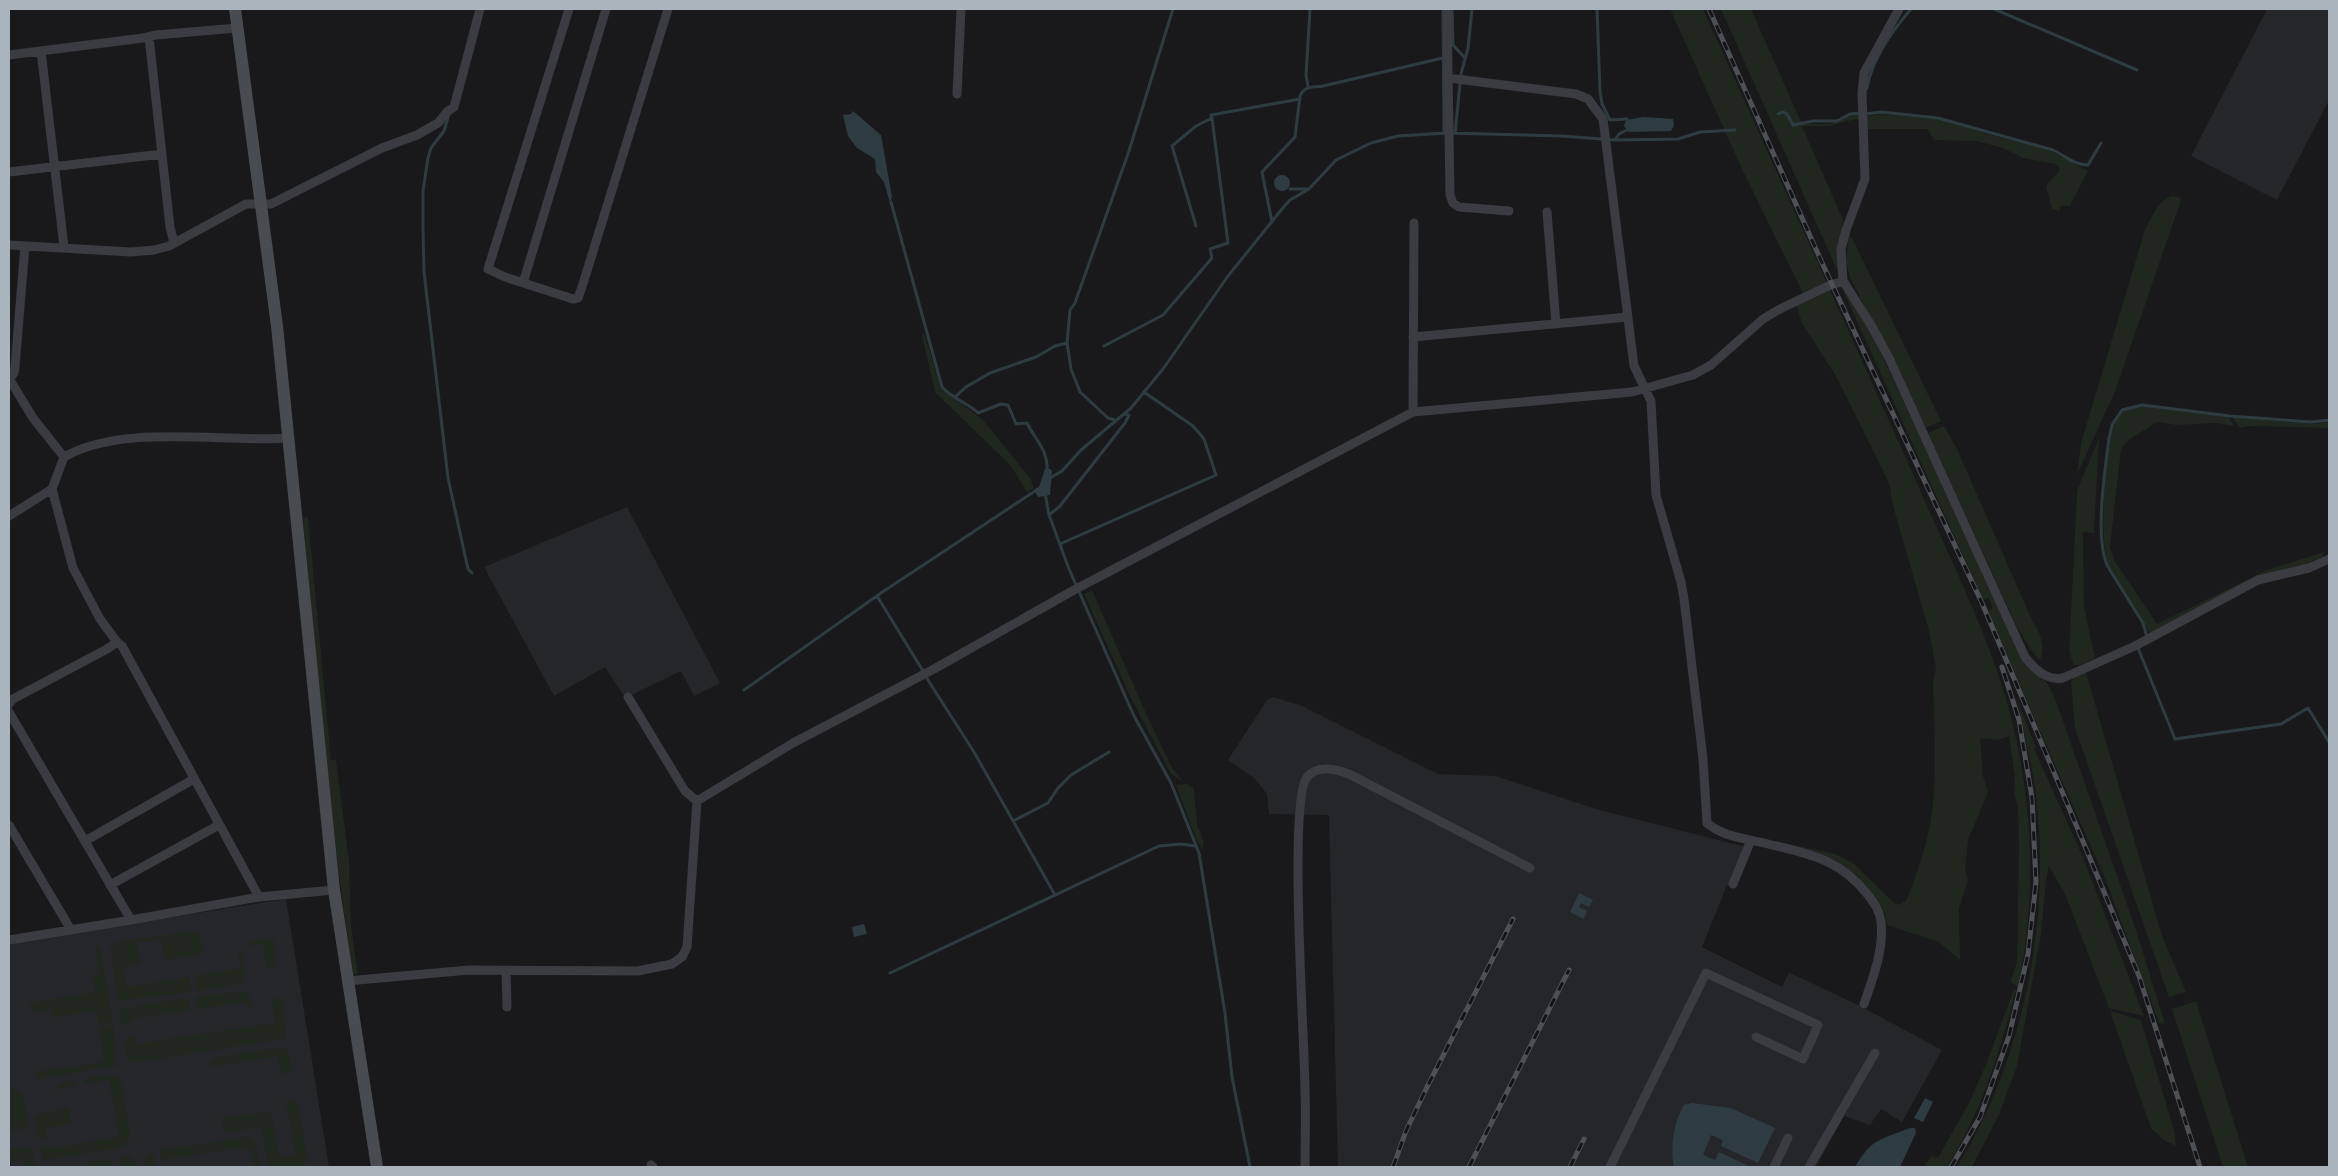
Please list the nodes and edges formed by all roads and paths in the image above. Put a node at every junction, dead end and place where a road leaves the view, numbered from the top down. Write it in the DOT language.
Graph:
graph roads {
  1 [pos="235,9"];
  2 [pos="480,9"];
  3 [pos="569,9"];
  4 [pos="606,9"];
  5 [pos="668,9"];
  6 [pos="961,9"];
  7 [pos="1447,9"];
  8 [pos="1899,9"];
  9 [pos="237,28"];
  10 [pos="149,37"];
  11 [pos="41,51"];
  12 [pos="9,55"];
  13 [pos="1448,78"];
  14 [pos="957,94"];
  15 [pos="162,154"];
  16 [pos="55,166"];
  17 [pos="9,172"];
  18 [pos="261,205"];
  19 [pos="1509,211"];
  20 [pos="1546,212"];
  21 [pos="1414,223"];
  22 [pos="174,244"];
  23 [pos="9,245"];
  24 [pos="25,246"];
  25 [pos="64,247"];
  26 [pos="1843,282"];
  27 [pos="523,283"];
  28 [pos="1628,317"];
  29 [pos="1556,324"];
  30 [pos="1413,337"];
  31 [pos="9,380"];
  32 [pos="1646,387"];
  33 [pos="1413,412"];
  34 [pos="288,438"];
  35 [pos="64,457"];
  36 [pos="52,489"];
  37 [pos="9,516"];
  38 [pos="2329,559"];
  39 [pos="117,642"];
  40 [pos="628,697"];
  41 [pos="9,704"];
  42 [pos="9,712"];
  43 [pos="194,779"];
  44 [pos="697,800"];
  45 [pos="9,825"];
  46 [pos="219,825"];
  47 [pos="1750,840"];
  48 [pos="85,841"];
  49 [pos="1530,868"];
  50 [pos="1733,884"];
  51 [pos="110,885"];
  52 [pos="334,890"];
  53 [pos="259,897"];
  54 [pos="131,920"];
  55 [pos="71,930"];
  56 [pos="9,940"];
  57 [pos="506,970"];
  58 [pos="347,981"];
  59 [pos="1864,1004"];
  60 [pos="507,1007"];
  61 [pos="1756,1037"];
  62 [pos="1875,1053"];
  63 [pos="1788,1138"];
  64 [pos="377,1167"];
  65 [pos="1305,1167"];
  66 [pos="1610,1167"];
  67 [pos="1774,1167"];
  68 [pos="1809,1167"];
  1 -- 9 [label="main road"];
  2 -- 18 [label="street"];
  3 -- 27 [label="street"];
  4 -- 27 [label="street"];
  5 -- 27 [label="street"];
  6 -- 14 [label="street"];
  7 -- 13 [label="street"];
  8 -- 26 [label="street"];
  9 -- 10 [label="street"];
  9 -- 18 [label="main road"];
  10 -- 11 [label="street"];
  10 -- 15 [label="street"];
  11 -- 12 [label="street"];
  11 -- 16 [label="street"];
  13 -- 19 [label="street"];
  13 -- 28 [label="street"];
  15 -- 16 [label="street"];
  15 -- 22 [label="street"];
  16 -- 17 [label="street"];
  16 -- 25 [label="street"];
  18 -- 22 [label="street"];
  18 -- 34 [label="main road"];
  20 -- 29 [label="street"];
  21 -- 30 [label="street"];
  22 -- 25 [label="street"];
  23 -- 24 [label="street"];
  24 -- 25 [label="street"];
  24 -- 31 [label="street"];
  26 -- 32 [label="street"];
  26 -- 38 [label="street"];
  28 -- 29 [label="street"];
  28 -- 32 [label="street"];
  29 -- 30 [label="street"];
  30 -- 33 [label="street"];
  31 -- 35 [label="street"];
  32 -- 33 [label="street"];
  32 -- 47 [label="street"];
  33 -- 44 [label="street"];
  34 -- 35 [label="street"];
  34 -- 52 [label="main road"];
  35 -- 36 [label="street"];
  36 -- 37 [label="street"];
  36 -- 39 [label="street"];
  39 -- 41 [label="street"];
  39 -- 43 [label="street"];
  40 -- 44 [label="street"];
  42 -- 48 [label="street"];
  43 -- 46 [label="street"];
  43 -- 48 [label="street"];
  44 -- 57 [label="street"];
  45 -- 55 [label="street"];
  46 -- 51 [label="street"];
  46 -- 53 [label="street"];
  47 -- 50 [label="street"];
  47 -- 59 [label="street"];
  48 -- 51 [label="street"];
  49 -- 65 [label="street"];
  51 -- 54 [label="street"];
  52 -- 53 [label="street"];
  52 -- 58 [label="main road"];
  53 -- 54 [label="street"];
  54 -- 55 [label="street"];
  55 -- 56 [label="street"];
  57 -- 58 [label="street"];
  57 -- 60 [label="street"];
  58 -- 64 [label="main road"];
  61 -- 66 [label="street"];
  62 -- 68 [label="street"];
  63 -- 67 [label="street"];
}
